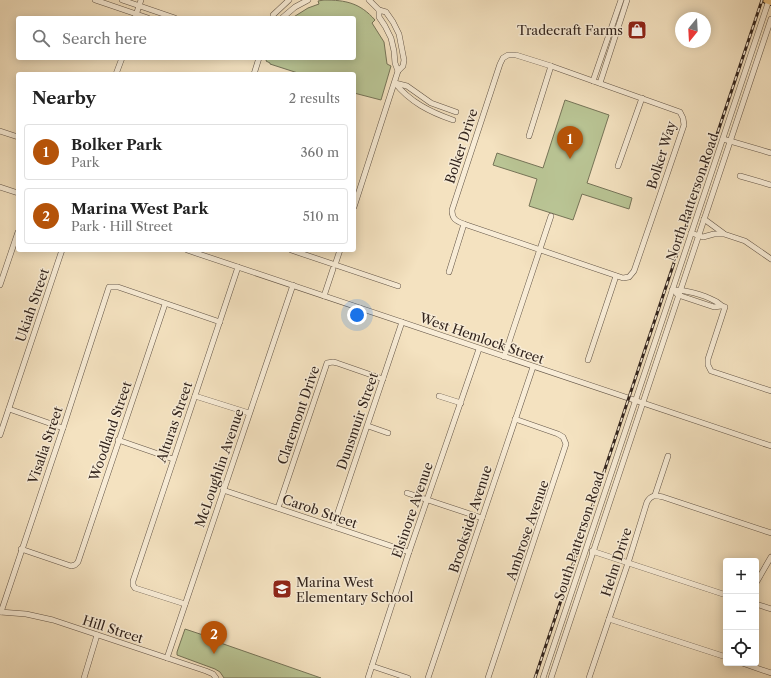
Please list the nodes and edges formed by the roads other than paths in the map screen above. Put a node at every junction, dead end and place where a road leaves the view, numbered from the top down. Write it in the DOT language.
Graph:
graph roads {
  1 [pos="95,0"];
  2 [pos="122,0"];
  3 [pos="141,0"];
  4 [pos="289,0"];
  5 [pos="308,0"];
  6 [pos="621,0"];
  7 [pos="627,0"];
  8 [pos="371,1"];
  9 [pos="769,1"];
  10 [pos="139,6"];
  11 [pos="378,10"];
  12 [pos="136,16"];
  13 [pos="169,16"];
  14 [pos="273,16"];
  15 [pos="284,16"];
  16 [pos="771,19"];
  17 [pos="121,60"];
  18 [pos="258,60"];
  19 [pos="551,66"];
  20 [pos="398,71"];
  21 [pos="117,72"];
  22 [pos="255,72"];
  23 [pos="593,81"];
  24 [pos="395,83"];
  25 [pos="600,83"];
  26 [pos="642,98"];
  27 [pos="456,112"];
  28 [pos="453,120"];
  29 [pos="0,131"];
  30 [pos="16,136"];
  31 [pos="529,136"];
  32 [pos="723,139"];
  33 [pos="730,141"];
  34 [pos="771,153"];
  35 [pos="618,166"];
  36 [pos="740,176"];
  37 [pos="771,185"];
  38 [pos="0,187"];
  39 [pos="16,192"];
  40 [pos="356,201"];
  41 [pos="551,216"];
  42 [pos="704,219"];
  43 [pos="464,224"];
  44 [pos="691,233"];
  45 [pos="724,234"];
  46 [pos="698,236"];
  47 [pos="16,238"];
  48 [pos="540,250"];
  49 [pos="61,252"];
  50 [pos="198,252"];
  51 [pos="296,252"];
  52 [pos="339,252"];
  53 [pos="771,259"];
  54 [pos="238,267"];
  55 [pos="334,267"];
  56 [pos="449,272"];
  57 [pos="616,276"];
  58 [pos="0,285"];
  59 [pos="293,285"];
  60 [pos="398,286"];
  61 [pos="681,289"];
  62 [pos="672,290"];
  63 [pos="678,295"];
  64 [pos="324,296"];
  65 [pos="165,304"];
  66 [pos="723,307"];
  67 [pos="220,322"];
  68 [pos="402,322"];
  69 [pos="479,349"];
  70 [pos="504,357"];
  71 [pos="588,360"];
  72 [pos="533,367"];
  73 [pos="383,379"];
  74 [pos="771,391"];
  75 [pos="195,396"];
  76 [pos="439,396"];
  77 [pos="635,400"];
  78 [pos="461,403"];
  79 [pos="643,403"];
  80 [pos="8,409"];
  81 [pos="249,413"];
  82 [pos="515,419"];
  83 [pos="368,426"];
  84 [pos="63,428"];
  85 [pos="388,433"];
  86 [pos="0,435"];
  87 [pos="118,440"];
  88 [pos="771,446"];
  89 [pos="668,456"];
  90 [pos="173,459"];
  91 [pos="223,490"];
  92 [pos="407,493"];
  93 [pos="655,496"];
  94 [pos="427,500"];
  95 [pos="278,508"];
  96 [pos="482,518"];
  97 [pos="333,527"];
  98 [pos="771,533"];
  99 [pos="21,549"];
  100 [pos="586,549"];
  101 [pos="409,552"];
  102 [pos="594,552"];
  103 [pos="771,557"];
  104 [pos="628,563"];
  105 [pos="759,578"];
  106 [pos="723,594"];
  107 [pos="185,604"];
  108 [pos="759,605"];
  109 [pos="771,609"];
  110 [pos="0,612"];
  111 [pos="609,619"];
  112 [pos="97,635"];
  113 [pos="723,657"];
  114 [pos="167,658"];
  115 [pos="372,666"];
  116 [pos="750,666"];
  117 [pos="771,674"];
  118 [pos="591,677"];
  119 [pos="84,678"];
  120 [pos="216,678"];
  121 [pos="368,678"];
  122 [pos="408,678"];
  123 [pos="428,678"];
  124 [pos="488,678"];
  125 [pos="543,678"];
  126 [pos="552,678"];
  127 [pos="770,678"];
  1 -- 12 [label="street"];
  2 -- 10 [label="street"];
  3 -- 10 [label="street"];
  4 -- 14 [label="street"];
  5 -- 15 [label="street"];
  6 -- 23 [label="street"];
  7 -- 25 [label="street"];
  8 -- 11 [label="street"];
  9 -- 32 [label="street, North Patterson Road"];
  10 -- 12 [label="street"];
  10 -- 13 [label="street"];
  11 -- 20 [label="street"];
  11 -- 20 [label="street"];
  16 -- 33 [label="street, North Patterson Road"];
  17 -- 21 [label="street"];
  18 -- 22 [label="street"];
  19 -- 23 [label="street, Bolker Drive"];
  19 -- 31 [label="street"];
  19 -- 43 [label="street, Bolker Drive"];
  20 -- 24 [label="street"];
  23 -- 25 [label="street, Bolker Way"];
  24 -- 27 [label="street"];
  24 -- 28 [label="street"];
  24 -- 40 [label="street"];
  25 -- 26 [label="street, Bolker Way"];
  26 -- 35 [label="street"];
  26 -- 57 [label="street, Bolker Way"];
  29 -- 30 [label="street"];
  32 -- 33 [label="street"];
  32 -- 44 [label="street, North Patterson Road"];
  33 -- 34 [label="street"];
  33 -- 42 [label="street, North Patterson Road"];
  36 -- 37 [label="street"];
  38 -- 39 [label="street"];
  41 -- 48 [label="street"];
  42 -- 45 [label="street"];
  42 -- 46 [label="street, North Patterson Road"];
  43 -- 48 [label="street, Bolker Drive"];
  43 -- 56 [label="street"];
  44 -- 46 [label="street"];
  44 -- 62 [label="street, North Patterson Road"];
  45 -- 46 [label="street"];
  45 -- 53 [label="street"];
  46 -- 61 [label="street, North Patterson Road"];
  47 -- 58 [label="street"];
  48 -- 57 [label="street, Bolker Drive"];
  48 -- 70 [label="street"];
  49 -- 80 [label="street, Ukiah Street"];
  50 -- 54 [label="street, West Hemlock Street"];
  51 -- 55 [label="street"];
  52 -- 55 [label="street"];
  54 -- 59 [label="street, West Hemlock Street"];
  54 -- 67 [label="street, Alturas Street"];
  55 -- 60 [label="street"];
  55 -- 64 [label="street"];
  57 -- 71 [label="street"];
  59 -- 64 [label="street, West Hemlock Street"];
  59 -- 81 [label="street, McLoughlin Avenue"];
  61 -- 62 [label="street"];
  61 -- 63 [label="street, North Patterson Road"];
  61 -- 66 [label="street"];
  62 -- 63 [label="street"];
  62 -- 77 [label="street, North Patterson Road"];
  63 -- 66 [label="street"];
  63 -- 79 [label="street, North Patterson Road"];
  64 -- 68 [label="street, West Hemlock Street"];
  65 -- 67 [label="street"];
  65 -- 84 [label="street, Visalia Street"];
  65 -- 87 [label="street, Woodland Street"];
  66 -- 74 [label="street"];
  67 -- 75 [label="street, Alturas Street"];
  68 -- 69 [label="street, West Hemlock Street"];
  68 -- 73 [label="street, Dunsmuir Street"];
  69 -- 70 [label="street, West Hemlock Street"];
  69 -- 78 [label="street, Elsinore Avenue"];
  70 -- 72 [label="street, West Hemlock Street"];
  72 -- 77 [label="street, West Hemlock Street"];
  72 -- 82 [label="street, Brookside Avenue"];
  73 -- 83 [label="street, Dunsmuir Street"];
  73 -- 95 [label="street, Claremont Drive"];
  75 -- 81 [label="street"];
  75 -- 90 [label="street, Alturas Street"];
  76 -- 78 [label="street"];
  77 -- 79 [label="street, West Hemlock Street"];
  77 -- 100 [label="street, South Patterson Road"];
  78 -- 94 [label="street, Elsinore Avenue"];
  79 -- 88 [label="street, West Hemlock Street"];
  79 -- 102 [label="street, South Patterson Road"];
  80 -- 84 [label="street"];
  80 -- 86 [label="street, Ukiah Street"];
  81 -- 91 [label="street, McLoughlin Avenue"];
  82 -- 96 [label="street, Brookside Avenue"];
  82 -- 124 [label="street, Ambrose Avenue"];
  83 -- 85 [label="street"];
  83 -- 97 [label="street, Dunsmuir Street"];
  84 -- 99 [label="street, Visalia Street"];
  87 -- 90 [label="street"];
  87 -- 99 [label="street, Woodland Street"];
  89 -- 93 [label="street, Helm Drive"];
  90 -- 107 [label="street, Alturas Street"];
  91 -- 95 [label="street, Carob Street"];
  91 -- 107 [label="street, McLoughlin Avenue"];
  92 -- 94 [label="street"];
  93 -- 98 [label="street"];
  93 -- 104 [label="street, Helm Drive"];
  94 -- 96 [label="street"];
  94 -- 101 [label="street, Elsinore Avenue"];
  95 -- 97 [label="street, Carob Street"];
  96 -- 123 [label="street, Brookside Avenue"];
  97 -- 101 [label="street, Carob Street"];
  99 -- 110 [label="street, Visalia Street"];
  100 -- 102 [label="street"];
  100 -- 125 [label="street, South Patterson Road"];
  101 -- 115 [label="street, Elsinore Avenue"];
  102 -- 104 [label="street"];
  102 -- 126 [label="street, South Patterson Road"];
  103 -- 105 [label="street"];
  104 -- 106 [label="street"];
  104 -- 111 [label="street, Helm Drive"];
  107 -- 114 [label="street, McLoughlin Avenue"];
  108 -- 109 [label="street"];
  110 -- 112 [label="street, Hill Street"];
  111 -- 113 [label="street"];
  111 -- 118 [label="street, Helm Drive"];
  112 -- 114 [label="street, Hill Street"];
  112 -- 119 [label="street"];
  114 -- 120 [label="street, Hill Street"];
  115 -- 121 [label="street, Elsinore Avenue"];
  115 -- 122 [label="street"];
  116 -- 117 [label="street"];
  117 -- 127 [label="street"];
}
